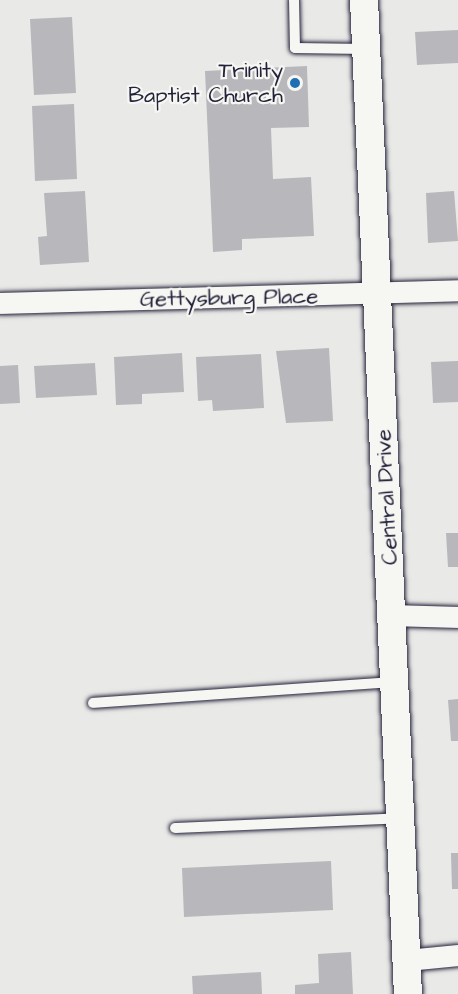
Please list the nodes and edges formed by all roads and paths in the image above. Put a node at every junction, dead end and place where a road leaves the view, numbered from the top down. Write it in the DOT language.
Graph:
graph roads {
  1 [pos="294,0"];
  2 [pos="364,0"];
  3 [pos="367,50"];
  4 [pos="458,290"];
  5 [pos="378,295"];
  6 [pos="0,303"];
  7 [pos="392,615"];
  8 [pos="458,617"];
  9 [pos="395,682"];
  10 [pos="93,703"];
  11 [pos="401,818"];
  12 [pos="175,828"];
  13 [pos="458,955"];
  14 [pos="407,960"];
  15 [pos="408,994"];
  1 -- 3 [label="lane"];
  2 -- 3 [label="main road, Central Drive"];
  3 -- 5 [label="main road, Central Drive"];
  4 -- 5 [label="street, Gettysburg Place"];
  5 -- 6 [label="street, Gettysburg Place"];
  5 -- 7 [label="main road, Central Drive"];
  7 -- 8 [label="street"];
  7 -- 9 [label="main road, Central Drive"];
  9 -- 10 [label="lane"];
  9 -- 11 [label="main road, Central Drive"];
  11 -- 12 [label="lane"];
  11 -- 14 [label="main road, Central Drive"];
  13 -- 14 [label="street"];
  14 -- 15 [label="main road, Central Drive"];
}
